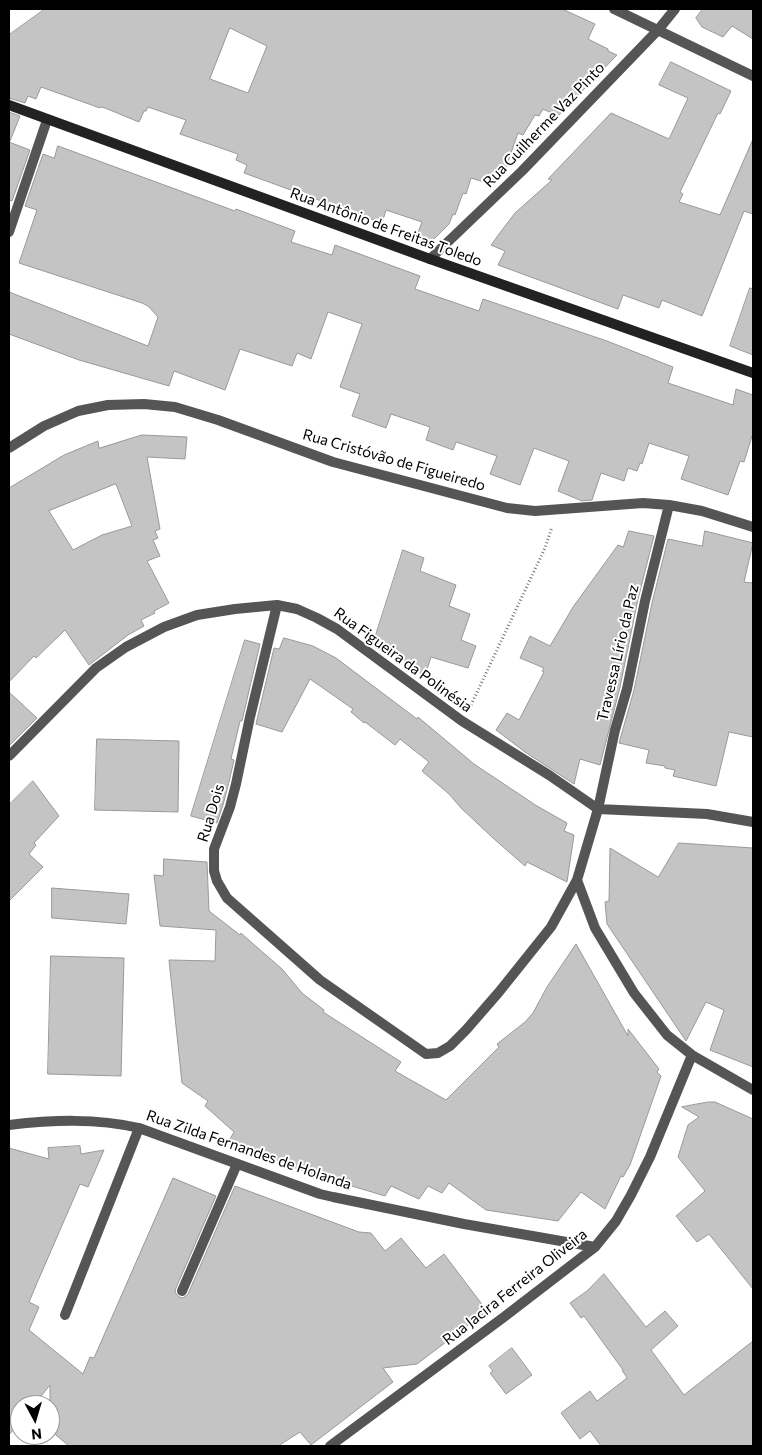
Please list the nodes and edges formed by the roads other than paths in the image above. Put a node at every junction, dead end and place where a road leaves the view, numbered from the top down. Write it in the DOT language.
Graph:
graph roads {
  1 [pos="614,9"];
  2 [pos="675,9"];
  3 [pos="658,30"];
  4 [pos="753,76"];
  5 [pos="9,105"];
  6 [pos="47,120"];
  7 [pos="9,232"];
  8 [pos="430,259"];
  9 [pos="753,373"];
  10 [pos="9,448"];
  11 [pos="669,505"];
  12 [pos="753,527"];
  13 [pos="278,605"];
  14 [pos="9,756"];
  15 [pos="598,809"];
  16 [pos="753,822"];
  17 [pos="578,880"];
  18 [pos="692,1055"];
  19 [pos="753,1090"];
  20 [pos="9,1124"];
  21 [pos="139,1128"];
  22 [pos="237,1164"];
  23 [pos="595,1247"];
  24 [pos="182,1291"];
  25 [pos="65,1315"];
  26 [pos="330,1446"];
  1 -- 3 [label="street"];
  2 -- 3 [label="street, Rua Guilherme Vaz Pinto"];
  3 -- 4 [label="street"];
  3 -- 8 [label="street, Rua Guilherme Vaz Pinto"];
  5 -- 6 [label="street, Rua Antônio de Freitas Toledo"];
  6 -- 7 [label="street"];
  6 -- 8 [label="street, Rua Antônio de Freitas Toledo"];
  8 -- 9 [label="street, Rua Antônio de Freitas Toledo"];
  10 -- 11 [label="street, Rua Cristóvão de Figueiredo"];
  11 -- 12 [label="street, Rua Cristóvão de Figueiredo"];
  11 -- 15 [label="street, Travessa Lírio da Paz"];
  13 -- 14 [label="street, Rua Figueira da Polinésia"];
  13 -- 15 [label="street, Rua Figueira da Polinésia"];
  13 -- 17 [label="street, Rua Dois"];
  15 -- 16 [label="street"];
  15 -- 17 [label="street, Travessa Lírio da Paz"];
  17 -- 18 [label="street"];
  18 -- 19 [label="street"];
  18 -- 23 [label="street, Rua Jacira Ferreira Oliveira"];
  20 -- 21 [label="street, Rua Zilda Fernandes de Holanda"];
  21 -- 22 [label="street, Rua Zilda Fernandes de Holanda"];
  21 -- 25 [label="street"];
  22 -- 23 [label="street, Rua Zilda Fernandes de Holanda"];
  22 -- 24 [label="street"];
  23 -- 26 [label="street, Rua Jacira Ferreira Oliveira"];
}
